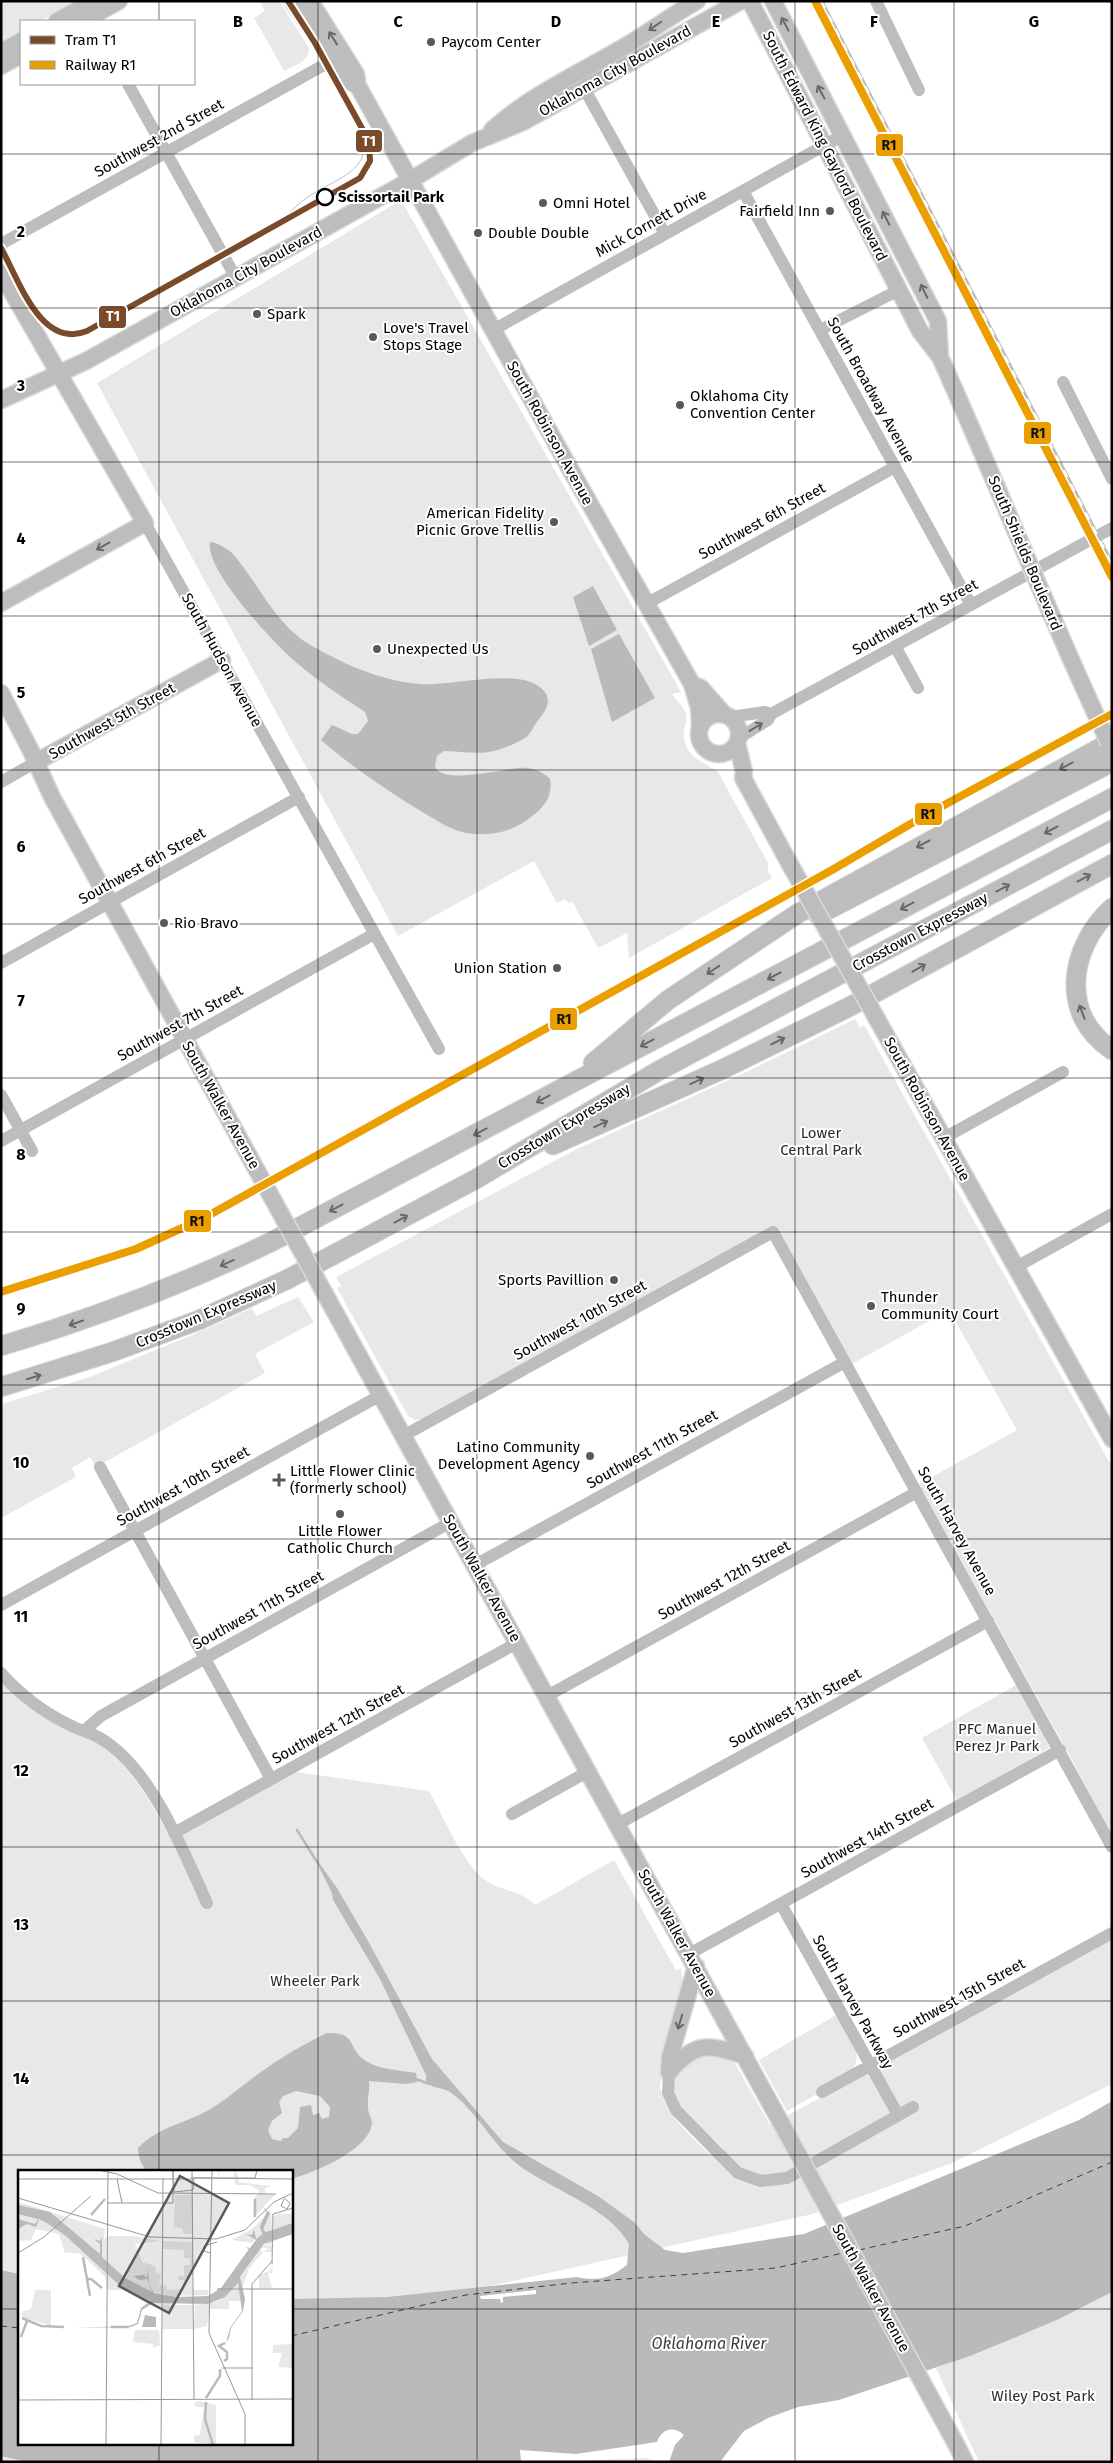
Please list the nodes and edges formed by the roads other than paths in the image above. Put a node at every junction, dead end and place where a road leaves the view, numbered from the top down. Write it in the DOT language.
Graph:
graph roads {
  1 [pos="119,1"];
  2 [pos="292,1"];
  3 [pos="310,1"];
  4 [pos="697,1"];
  5 [pos="741,1"];
  6 [pos="750,1"];
  7 [pos="773,1"];
  8 [pos="876,1"];
  9 [pos="91,12"];
  10 [pos="61,20"];
  11 [pos="20,42"];
  12 [pos="1,52"];
  13 [pos="20,56"];
  14 [pos="333,60"];
  15 [pos="1,66"];
  16 [pos="357,80"];
  17 [pos="129,85"];
  18 [pos="584,88"];
  19 [pos="920,90"];
  20 [pos="485,136"];
  21 [pos="844,136"];
  22 [pos="825,145"];
  23 [pos="166,153"];
  24 [pos="410,181"];
  25 [pos="743,191"];
  26 [pos="665,234"];
  27 [pos="1,244"];
  28 [pos="909,261"];
  29 [pos="1,272"];
  30 [pos="236,278"];
  31 [pos="899,290"];
  32 [pos="493,330"];
  33 [pos="820,330"];
  34 [pos="940,357"];
  35 [pos="60,374"];
  36 [pos="1063,382"];
  37 [pos="1,400"];
  38 [pos="895,467"];
  39 [pos="1112,479"];
  40 [pos="146,522"];
  41 [pos="1112,528"];
  42 [pos="1,603"];
  43 [pos="646,604"];
  44 [pos="970,605"];
  45 [pos="895,646"];
  46 [pos="222,660"];
  47 [pos="692,684"];
  48 [pos="918,688"];
  49 [pos="1,693"];
  50 [pos="771,714"];
  51 [pos="727,716"];
  52 [pos="700,726"];
  53 [pos="738,740"];
  54 [pos="1111,751"];
  55 [pos="715,754"];
  56 [pos="36,762"];
  57 [pos="743,778"];
  58 [pos="1,782"];
  59 [pos="298,797"];
  60 [pos="1112,798"];
  61 [pos="1112,830"];
  62 [pos="1112,864"];
  63 [pos="109,903"];
  64 [pos="1112,908"];
  65 [pos="818,915"];
  66 [pos="374,934"];
  67 [pos="1,962"];
  68 [pos="185,1039"];
  69 [pos="439,1050"];
  70 [pos="1112,1050"];
  71 [pos="1063,1072"];
  72 [pos="563,1088"];
  73 [pos="1,1095"];
  74 [pos="21,1130"];
  75 [pos="944,1138"];
  76 [pos="1,1141"];
  77 [pos="32,1150"];
  78 [pos="476,1179"];
  79 [pos="1112,1214"];
  80 [pos="773,1232"];
  81 [pos="1016,1267"];
  82 [pos="1,1346"];
  83 [pos="845,1362"];
  84 [pos="1,1387"];
  85 [pos="381,1395"];
  86 [pos="403,1436"];
  87 [pos="1112,1439"];
  88 [pos="100,1467"];
  89 [pos="917,1492"];
  90 [pos="451,1522"];
  91 [pos="135,1531"];
  92 [pos="475,1565"];
  93 [pos="1,1604"];
  94 [pos="988,1621"];
  95 [pos="518,1643"];
  96 [pos="204,1658"];
  97 [pos="1,1672"];
  98 [pos="547,1696"];
  99 [pos="84,1731"];
  100 [pos="1060,1750"];
  101 [pos="589,1771"];
  102 [pos="271,1779"];
  103 [pos="512,1814"];
  104 [pos="618,1824"];
  105 [pos="174,1833"];
  106 [pos="1112,1847"];
  107 [pos="207,1903"];
  108 [pos="781,1904"];
  109 [pos="1112,1933"];
  110 [pos="693,1960"];
  111 [pos="745,2056"];
  112 [pos="870,2065"];
  113 [pos="669,2072"];
  114 [pos="822,2092"];
  115 [pos="913,2107"];
  116 [pos="898,2115"];
  117 [pos="965,2462"];
  1 -- 9 [label="main road"];
  2 -- 14 [label="main road"];
  16 -- 3 [label="main road, South Robinson Avenue, one-way"];
  4 -- 20 [label="main road, Oklahoma City Boulevard, one-way"];
  5 -- 18 [label="main road, Oklahoma City Boulevard"];
  6 -- 22 [label="main road, South Edward King Gaylord Boulevard"];
  21 -- 7 [label="main road, South Edward King Gaylord Boulevard, one-way"];
  8 -- 19 [label="street"];
  9 -- 10 [label="main road"];
  11 -- 12 [label="main road"];
  13 -- 15 [label="main road"];
  14 -- 16 [label="main road"];
  14 -- 23 [label="street, Southwest 2nd Street"];
  16 -- 24 [label="main road, South Robinson Avenue"];
  17 -- 23 [label="street"];
  18 -- 20 [label="main road, Oklahoma City Boulevard"];
  18 -- 26 [label="street"];
  20 -- 24 [label="main road, Oklahoma City Boulevard"];
  21 -- 22 [label="street, Mick Cornett Drive"];
  28 -- 21 [label="main road, South Edward King Gaylord Boulevard, one-way"];
  22 -- 25 [label="street, Mick Cornett Drive"];
  22 -- 31 [label="main road, South Edward King Gaylord Boulevard"];
  23 -- 27 [label="street, Southwest 2nd Street"];
  23 -- 30 [label="street"];
  24 -- 30 [label="main road, Oklahoma City Boulevard"];
  24 -- 32 [label="main road, South Robinson Avenue"];
  25 -- 26 [label="street, Mick Cornett Drive"];
  25 -- 33 [label="street, South Broadway Avenue"];
  26 -- 32 [label="street, Mick Cornett Drive"];
  28 -- 31 [label="main road"];
  34 -- 28 [label="main road, South Shields Boulevard, one-way"];
  29 -- 35 [label="main road, South Hudson Avenue"];
  30 -- 35 [label="main road, Oklahoma City Boulevard"];
  31 -- 33 [label="street"];
  31 -- 34 [label="main road, South Shields Boulevard"];
  32 -- 43 [label="main road, South Robinson Avenue"];
  33 -- 38 [label="street, South Broadway Avenue"];
  34 -- 54 [label="main road, South Shields Boulevard, bridge"];
  35 -- 37 [label="main road, Oklahoma City Boulevard"];
  35 -- 40 [label="main road, South Hudson Avenue"];
  36 -- 39 [label="street"];
  38 -- 43 [label="street, Southwest 6th Street"];
  38 -- 44 [label="street, South Broadway Avenue"];
  40 -- 42 [label="main road, one-way"];
  40 -- 46 [label="street, South Hudson Avenue"];
  41 -- 44 [label="street, Southwest 7th Street"];
  43 -- 47 [label="main road, South Robinson Avenue"];
  44 -- 45 [label="street, Southwest 7th Street"];
  45 -- 48 [label="street"];
  45 -- 50 [label="street, Southwest 7th Street"];
  46 -- 56 [label="main road, Southwest 5th Street"];
  46 -- 59 [label="street, South Hudson Avenue"];
  47 -- 51 [label="main road, South Robinson Avenue"];
  47 -- 52 [label="main road, South Robinson Avenue"];
  49 -- 56 [label="main road, South Walker Avenue"];
  50 -- 51 [label="street, Southwest 7th Street"];
  53 -- 50 [label="street, one-way"];
  51 -- 52 [label="main road"];
  51 -- 53 [label="main road"];
  52 -- 55 [label="main road"];
  53 -- 55 [label="main road"];
  53 -- 57 [label="main road, South Robinson Avenue"];
  54 -- 65 [label="highway"];
  54 -- 72 [label="highway, one-way"];
  55 -- 57 [label="main road, South Robinson Avenue"];
  56 -- 58 [label="street, Southwest 5th Street"];
  56 -- 63 [label="main road, South Walker Avenue"];
  57 -- 65 [label="main road, South Robinson Avenue, bridge"];
  59 -- 63 [label="street, Southwest 6th Street"];
  59 -- 66 [label="street, South Hudson Avenue"];
  60 -- 72 [label="highway, Crosstown Expressway, one-way"];
  78 -- 61 [label="highway, Crosstown Expressway, one-way"];
  78 -- 62 [label="highway, one-way"];
  63 -- 67 [label="street, Southwest 6th Street"];
  63 -- 68 [label="main road, South Walker Avenue"];
  70 -- 64 [label="highway, one-way"];
  65 -- 75 [label="main road, South Robinson Avenue, bridge"];
  66 -- 68 [label="street, Southwest 7th Street"];
  66 -- 69 [label="street, South Hudson Avenue"];
  68 -- 74 [label="street, Southwest 7th Street"];
  68 -- 85 [label="main road, South Walker Avenue, bridge"];
  71 -- 75 [label="street"];
  72 -- 82 [label="highway, Crosstown Expressway, one-way"];
  73 -- 74 [label="street"];
  74 -- 76 [label="street, Southwest 7th Street"];
  74 -- 77 [label="street"];
  75 -- 81 [label="main road, South Robinson Avenue"];
  84 -- 78 [label="highway, Crosstown Expressway, one-way"];
  79 -- 81 [label="street"];
  80 -- 83 [label="street, South Harvey Avenue"];
  80 -- 86 [label="street, Southwest 10th Street"];
  81 -- 87 [label="main road, South Robinson Avenue"];
  83 -- 89 [label="street, South Harvey Avenue"];
  83 -- 92 [label="street, Southwest 11th Street"];
  85 -- 86 [label="main road, South Walker Avenue"];
  85 -- 91 [label="street, Southwest 10th Street"];
  86 -- 90 [label="main road, South Walker Avenue"];
  88 -- 91 [label="street"];
  89 -- 94 [label="street, South Harvey Avenue"];
  89 -- 98 [label="street, Southwest 12th Street"];
  90 -- 92 [label="main road, South Walker Avenue"];
  90 -- 96 [label="street, Southwest 11th Street"];
  91 -- 93 [label="street, Southwest 10th Street"];
  91 -- 96 [label="street"];
  92 -- 95 [label="main road, South Walker Avenue"];
  94 -- 100 [label="street, South Harvey Avenue"];
  94 -- 104 [label="street, Southwest 13th Street"];
  95 -- 98 [label="main road, South Walker Avenue"];
  95 -- 102 [label="street, Southwest 12th Street"];
  96 -- 99 [label="street, Southwest 11th Street"];
  96 -- 102 [label="street"];
  97 -- 99 [label="street"];
  98 -- 101 [label="main road, South Walker Avenue"];
  99 -- 105 [label="street"];
  100 -- 106 [label="street, South Harvey Avenue"];
  100 -- 108 [label="street, Southwest 14th Street"];
  101 -- 103 [label="street"];
  101 -- 104 [label="main road, South Walker Avenue"];
  102 -- 105 [label="street, Southwest 12th Street"];
  104 -- 110 [label="main road, South Walker Avenue"];
  105 -- 107 [label="street"];
  108 -- 110 [label="street, Southwest 14th Street"];
  108 -- 112 [label="street, South Harvey Parkway"];
  109 -- 112 [label="street, Southwest 15th Street"];
  110 -- 111 [label="main road, South Walker Avenue"];
  110 -- 113 [label="main road, one-way"];
  111 -- 113 [label="main road"];
  111 -- 117 [label="main road, South Walker Avenue, bridge"];
  112 -- 114 [label="street, Southwest 15th Street"];
  112 -- 116 [label="street, South Harvey Parkway"];
  113 -- 116 [label="street"];
  115 -- 116 [label="street"];
}
